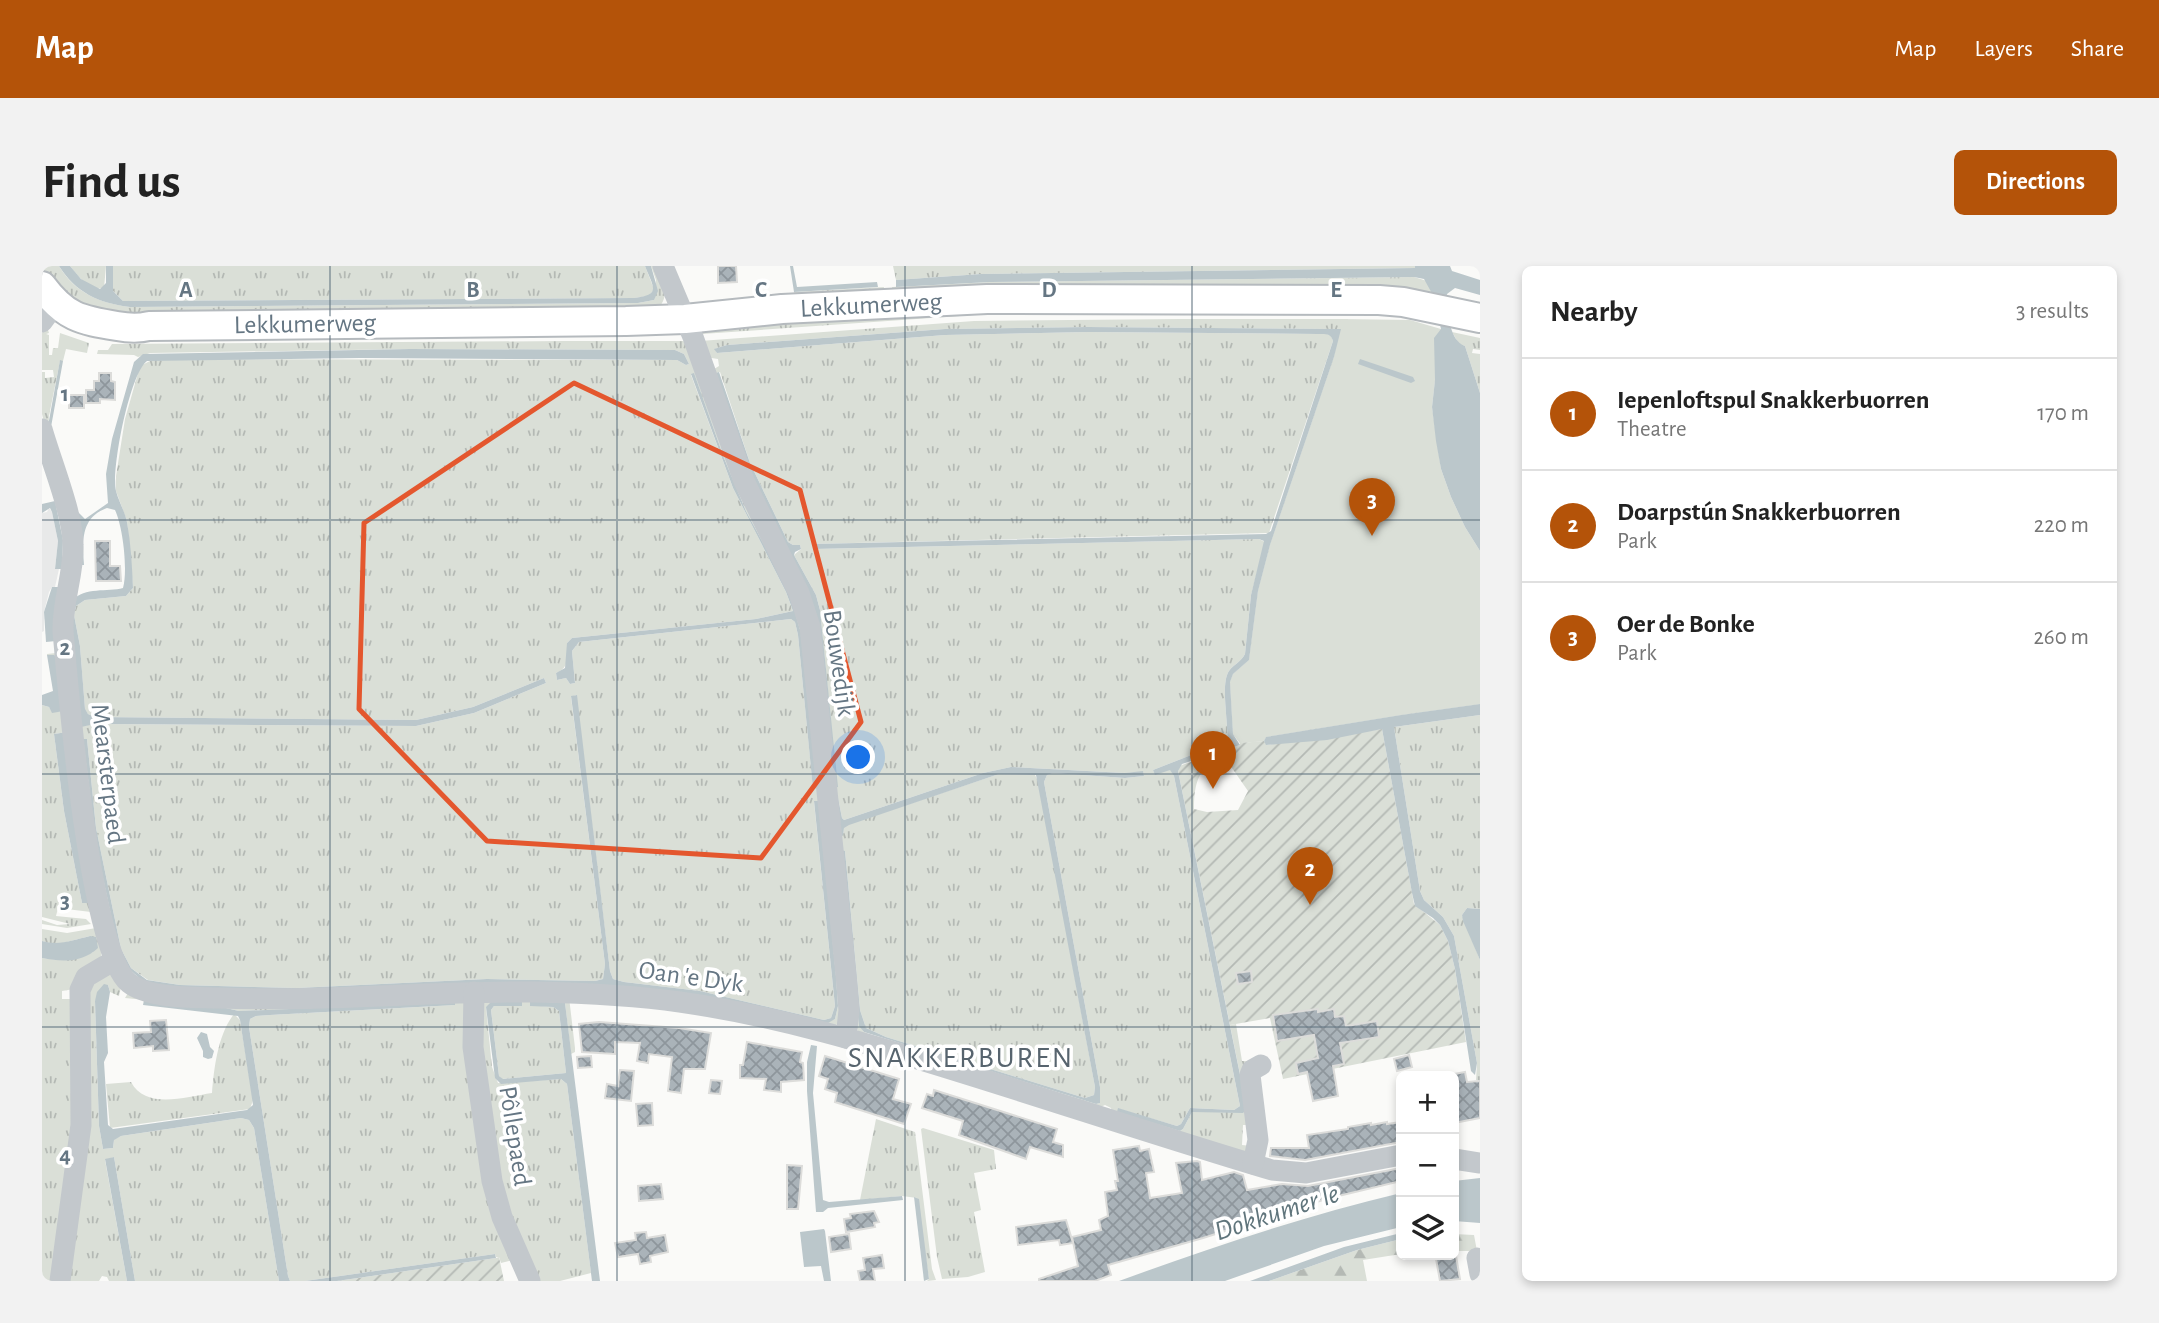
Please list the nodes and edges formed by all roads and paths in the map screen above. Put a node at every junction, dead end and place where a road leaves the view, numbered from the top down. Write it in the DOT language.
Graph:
graph roads {
  1 [pos="663,266"];
  2 [pos="47,304"];
  3 [pos="1480,318"];
  4 [pos="685,319"];
  5 [pos="42,429"];
  6 [pos="113,961"];
  7 [pos="474,992"];
  8 [pos="846,1038"];
  9 [pos="1261,1065"];
  10 [pos="1396,1156"];
  11 [pos="1459,1160"];
  12 [pos="1480,1163"];
  13 [pos="1253,1164"];
  14 [pos="60,1281"];
  15 [pos="530,1281"];
  1 -- 4 [label="street, Bouwedijk"];
  2 -- 4 [label="main road, Lekkumerweg"];
  3 -- 4 [label="main road, Lekkumerweg"];
  4 -- 8 [label="street, Bouwedijk"];
  5 -- 6 [label="street, Mearsterpaed"];
  6 -- 7 [label="street, Oan 'e Dyk"];
  6 -- 14 [label="street"];
  7 -- 8 [label="street, Oan 'e Dyk"];
  7 -- 15 [label="street, Pôllepaed"];
  8 -- 13 [label="street, Oan 'e Dyk"];
  9 -- 13 [label="street"];
  10 -- 13 [label="street, Oan 'e Dyk"];
  11 -- 12 [label="street"];
}
